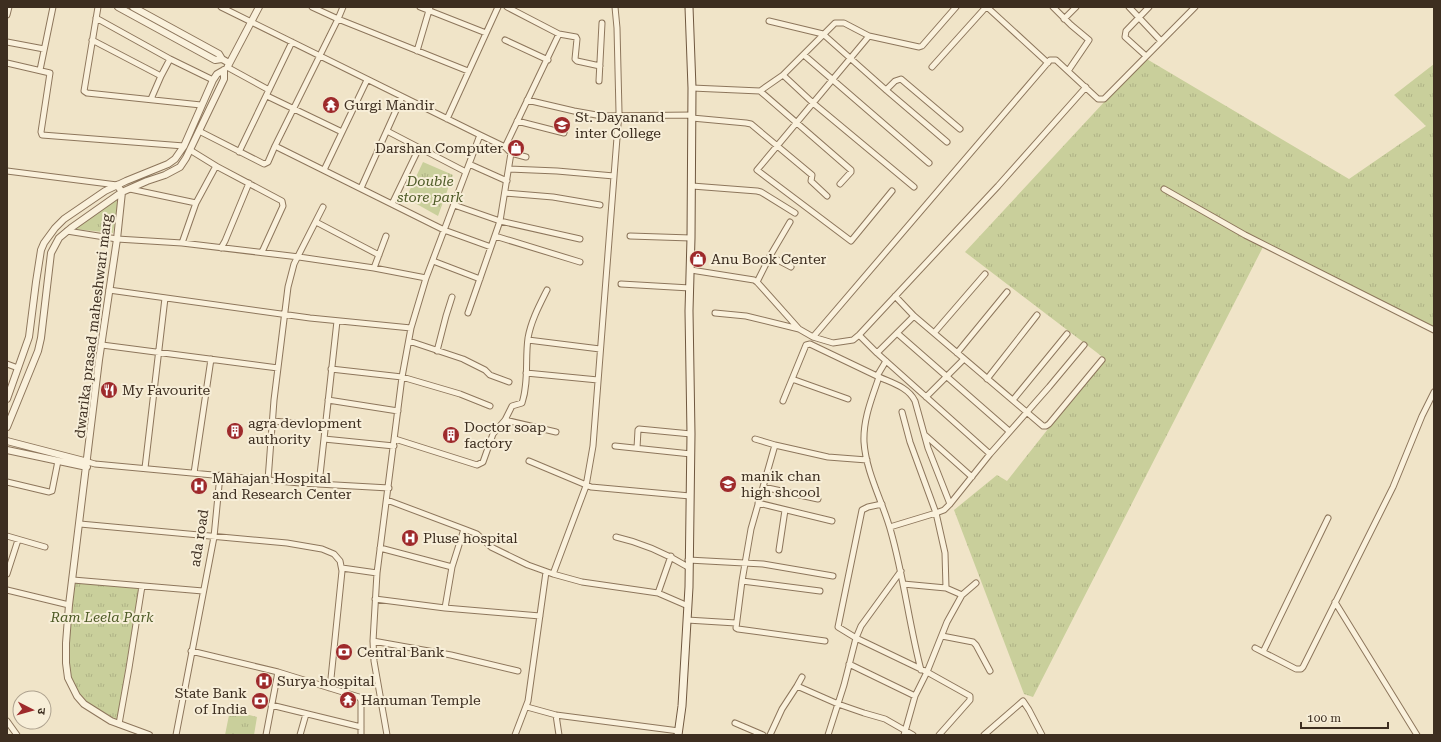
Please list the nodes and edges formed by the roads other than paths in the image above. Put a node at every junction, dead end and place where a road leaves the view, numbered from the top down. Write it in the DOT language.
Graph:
graph roads {
  1 [pos="9,7"];
  2 [pos="53,7"];
  3 [pos="98,7"];
  4 [pos="118,7"];
  5 [pos="133,7"];
  6 [pos="221,7"];
  7 [pos="259,7"];
  8 [pos="312,7"];
  9 [pos="344,7"];
  10 [pos="420,7"];
  11 [pos="498,7"];
  12 [pos="507,7"];
  13 [pos="615,7"];
  14 [pos="690,7"];
  15 [pos="956,7"];
  16 [pos="986,7"];
  17 [pos="1053,7"];
  18 [pos="1076,7"];
  19 [pos="1129,7"];
  20 [pos="1149,7"];
  21 [pos="1195,7"];
  22 [pos="429,9"];
  23 [pos="7,14"];
  24 [pos="96,18"];
  25 [pos="1139,18"];
  26 [pos="338,19"];
  27 [pos="1064,19"];
  28 [pos="769,20"];
  29 [pos="252,23"];
  30 [pos="602,23"];
  31 [pos="486,33"];
  32 [pos="559,34"];
  33 [pos="823,34"];
  34 [pos="869,36"];
  35 [pos="92,40"];
  36 [pos="505,40"];
  37 [pos="1161,41"];
  38 [pos="7,42"];
  39 [pos="292,42"];
  40 [pos="44,49"];
  41 [pos="417,51"];
  42 [pos="804,55"];
  43 [pos="320,56"];
  44 [pos="1146,56"];
  45 [pos="850,58"];
  46 [pos="170,59"];
  47 [pos="222,59"];
  48 [pos="548,60"];
  49 [pos="7,63"];
  50 [pos="1048,63"];
  51 [pos="600,66"];
  52 [pos="227,67"];
  53 [pos="932,67"];
  54 [pos="40,70"];
  55 [pos="468,71"];
  56 [pos="1068,71"];
  57 [pos="783,75"];
  58 [pos="160,76"];
  59 [pos="213,80"];
  60 [pos="367,80"];
  61 [pos="832,80"];
  62 [pos="599,81"];
  63 [pos="1086,87"];
  64 [pos="692,88"];
  65 [pos="886,90"];
  66 [pos="760,91"];
  67 [pos="268,93"];
  68 [pos="402,97"];
  69 [pos="151,99"];
  70 [pos="527,100"];
  71 [pos="813,103"];
  72 [pos="201,105"];
  73 [pos="294,108"];
  74 [pos="618,115"];
  75 [pos="692,117"];
  76 [pos="447,119"];
  77 [pos="517,121"];
  78 [pos="796,123"];
  79 [pos="960,129"];
  80 [pos="200,131"];
  81 [pos="387,131"];
  82 [pos="342,132"];
  83 [pos="564,133"];
  84 [pos="480,136"];
  85 [pos="947,142"];
  86 [pos="184,146"];
  87 [pos="275,146"];
  88 [pos="777,146"];
  89 [pos="505,147"];
  90 [pos="419,148"];
  91 [pos="190,150"];
  92 [pos="239,152"];
  93 [pos="511,153"];
  94 [pos="526,157"];
  95 [pos="929,163"];
  96 [pos="469,164"];
  97 [pos="216,166"];
  98 [pos="509,169"];
  99 [pos="324,170"];
  100 [pos="7,171"];
  101 [pos="466,172"];
  102 [pos="614,176"];
  103 [pos="507,181"];
  104 [pos="249,183"];
  105 [pos="117,184"];
  106 [pos="840,184"];
  107 [pos="692,186"];
  108 [pos="914,187"];
  109 [pos="361,188"];
  110 [pos="130,189"];
  111 [pos="1164,189"];
  112 [pos="892,191"];
  113 [pos="122,192"];
  114 [pos="505,193"];
  115 [pos="827,196"];
  116 [pos="196,203"];
  117 [pos="392,204"];
  118 [pos="454,205"];
  119 [pos="600,205"];
  120 [pos="323,207"];
  121 [pos="795,213"];
  122 [pos="500,221"];
  123 [pos="316,222"];
  124 [pos="790,222"];
  125 [pos="444,230"];
  126 [pos="67,231"];
  127 [pos="386,236"];
  128 [pos="495,236"];
  129 [pos="630,236"];
  130 [pos="692,238"];
  131 [pos="117,239"];
  132 [pos="580,239"];
  133 [pos="182,243"];
  134 [pos="491,247"];
  135 [pos="221,248"];
  136 [pos="262,252"];
  137 [pos="379,255"];
  138 [pos="770,256"];
  139 [pos="299,257"];
  140 [pos="433,261"];
  141 [pos="580,262"];
  142 [pos="791,266"];
  143 [pos="374,268"];
  144 [pos="690,270"];
  145 [pos="986,274"];
  146 [pos="426,278"];
  147 [pos="480,279"];
  148 [pos="757,282"];
  149 [pos="621,284"];
  150 [pos="690,288"];
  151 [pos="109,290"];
  152 [pos="547,290"];
  153 [pos="1007,292"];
  154 [pos="895,296"];
  155 [pos="452,297"];
  156 [pos="165,298"];
  157 [pos="286,313"];
  158 [pos="468,313"];
  159 [pos="715,313"];
  160 [pos="1037,315"];
  161 [pos="914,316"];
  162 [pos="337,321"];
  163 [pos="411,328"];
  164 [pos="799,329"];
  165 [pos="1434,330"];
  166 [pos="897,333"];
  167 [pos="934,333"];
  168 [pos="1067,334"];
  169 [pos="859,335"];
  170 [pos="813,337"];
  171 [pos="528,340"];
  172 [pos="409,341"];
  173 [pos="102,345"];
  174 [pos="1084,345"];
  175 [pos="600,350"];
  176 [pos="437,351"];
  177 [pos="158,353"];
  178 [pos="877,353"];
  179 [pos="957,353"];
  180 [pos="211,359"];
  181 [pos="964,359"];
  182 [pos="1102,360"];
  183 [pos="886,361"];
  184 [pos="7,364"];
  185 [pos="18,368"];
  186 [pos="278,368"];
  187 [pos="332,369"];
  188 [pos="526,373"];
  189 [pos="878,376"];
  190 [pos="402,377"];
  191 [pos="948,377"];
  192 [pos="792,379"];
  193 [pos="987,379"];
  194 [pos="598,380"];
  195 [pos="509,382"];
  196 [pos="1434,392"];
  197 [pos="7,397"];
  198 [pos="926,397"];
  199 [pos="848,399"];
  200 [pos="328,400"];
  201 [pos="1013,400"];
  202 [pos="783,401"];
  203 [pos="490,406"];
  204 [pos="398,411"];
  205 [pos="902,412"];
  206 [pos="1027,412"];
  207 [pos="505,420"];
  208 [pos="273,421"];
  209 [pos="325,426"];
  210 [pos="7,427"];
  211 [pos="1010,431"];
  212 [pos="556,432"];
  213 [pos="691,434"];
  214 [pos="924,434"];
  215 [pos="324,439"];
  216 [pos="395,439"];
  217 [pos="755,439"];
  218 [pos="7,442"];
  219 [pos="775,445"];
  220 [pos="394,446"];
  221 [pos="615,446"];
  222 [pos="637,448"];
  223 [pos="7,450"];
  224 [pos="691,454"];
  225 [pos="990,454"];
  226 [pos="867,460"];
  227 [pos="58,461"];
  228 [pos="529,461"];
  229 [pos="87,464"];
  230 [pos="145,468"];
  231 [pos="194,472"];
  232 [pos="220,475"];
  233 [pos="972,476"];
  234 [pos="268,480"];
  235 [pos="7,482"];
  236 [pos="319,484"];
  237 [pos="582,485"];
  238 [pos="763,487"];
  239 [pos="388,488"];
  240 [pos="690,496"];
  241 [pos="818,499"];
  242 [pos="387,500"];
  243 [pos="758,504"];
  244 [pos="882,504"];
  245 [pos="950,504"];
  246 [pos="785,510"];
  247 [pos="936,514"];
  248 [pos="1328,518"];
  249 [pos="832,521"];
  250 [pos="80,524"];
  251 [pos="890,528"];
  252 [pos="464,529"];
  253 [pos="7,536"];
  254 [pos="214,536"];
  255 [pos="616,537"];
  256 [pos="18,540"];
  257 [pos="45,547"];
  258 [pos="380,548"];
  259 [pos="778,550"];
  260 [pos="671,556"];
  261 [pos="746,562"];
  262 [pos="688,563"];
  263 [pos="452,567"];
  264 [pos="342,568"];
  265 [pos="901,571"];
  266 [pos="546,572"];
  267 [pos="377,573"];
  268 [pos="7,574"];
  269 [pos="554,574"];
  270 [pos="833,576"];
  271 [pos="72,580"];
  272 [pos="742,581"];
  273 [pos="976,583"];
  274 [pos="904,584"];
  275 [pos="142,586"];
  276 [pos="946,588"];
  277 [pos="7,590"];
  278 [pos="203,591"];
  279 [pos="820,591"];
  280 [pos="658,593"];
  281 [pos="962,595"];
  282 [pos="375,599"];
  283 [pos="1335,602"];
  284 [pos="69,605"];
  285 [pos="688,606"];
  286 [pos="445,608"];
  287 [pos="540,616"];
  288 [pos="687,620"];
  289 [pos="736,623"];
  290 [pos="942,636"];
  291 [pos="856,638"];
  292 [pos="825,640"];
  293 [pos="373,641"];
  294 [pos="1255,648"];
  295 [pos="192,651"];
  296 [pos="1263,652"];
  297 [pos="849,664"];
  298 [pos="921,670"];
  299 [pos="518,671"];
  300 [pos="990,671"];
  301 [pos="278,672"];
  302 [pos="927,672"];
  303 [pos="802,677"];
  304 [pos="797,686"];
  305 [pos="330,688"];
  306 [pos="915,696"];
  307 [pos="838,704"];
  308 [pos="271,705"];
  309 [pos="531,708"];
  310 [pos="306,714"];
  311 [pos="556,715"];
  312 [pos="8,723"];
  313 [pos="735,723"];
  314 [pos="119,724"];
  315 [pos="361,727"];
  316 [pos="678,733"];
  317 [pos="905,733"];
  318 [pos="16,735"];
  319 [pos="149,735"];
  320 [pos="176,735"];
  321 [pos="266,735"];
  322 [pos="300,735"];
  323 [pos="361,735"];
  324 [pos="387,735"];
  325 [pos="515,735"];
  326 [pos="559,735"];
  327 [pos="763,735"];
  328 [pos="770,735"];
  329 [pos="828,735"];
  330 [pos="913,735"];
  331 [pos="939,735"];
  332 [pos="984,735"];
  333 [pos="1042,735"];
  334 [pos="1417,735"];
  1 -- 23 [label="street"];
  2 -- 40 [label="street"];
  3 -- 24 [label="street"];
  4 -- 47 [label="street"];
  5 -- 47 [label="street"];
  6 -- 29 [label="street"];
  7 -- 29 [label="street"];
  8 -- 26 [label="street"];
  9 -- 26 [label="street"];
  10 -- 22 [label="street"];
  11 -- 31 [label="street"];
  12 -- 32 [label="street"];
  13 -- 74 [label="street"];
  14 -- 64 [label="main road"];
  15 -- 34 [label="street"];
  16 -- 50 [label="street"];
  16 -- 53 [label="street"];
  17 -- 27 [label="street"];
  18 -- 27 [label="street"];
  19 -- 25 [label="street"];
  20 -- 25 [label="street"];
  21 -- 37 [label="street"];
  22 -- 31 [label="street"];
  22 -- 41 [label="street"];
  24 -- 35 [label="street"];
  24 -- 46 [label="street"];
  25 -- 37 [label="street"];
  25 -- 44 [label="street"];
  26 -- 41 [label="street"];
  26 -- 43 [label="street"];
  27 -- 56 [label="street"];
  28 -- 33 [label="street"];
  29 -- 39 [label="street"];
  29 -- 52 [label="street"];
  30 -- 51 [label="street"];
  31 -- 55 [label="street"];
  32 -- 48 [label="street"];
  32 -- 51 [label="street"];
  33 -- 34 [label="street"];
  33 -- 42 [label="street"];
  33 -- 45 [label="street"];
  34 -- 45 [label="street"];
  35 -- 58 [label="street"];
  35 -- 69 [label="street"];
  36 -- 48 [label="street"];
  37 -- 44 [label="street"];
  38 -- 40 [label="street"];
  39 -- 43 [label="street"];
  39 -- 67 [label="street"];
  40 -- 54 [label="street"];
  41 -- 55 [label="street"];
  42 -- 57 [label="street"];
  42 -- 61 [label="street"];
  43 -- 60 [label="street"];
  43 -- 73 [label="street"];
  44 -- 63 [label="street"];
  45 -- 61 [label="street"];
  45 -- 65 [label="street"];
  46 -- 58 [label="street"];
  46 -- 59 [label="street"];
  47 -- 52 [label="street"];
  48 -- 70 [label="street"];
  49 -- 54 [label="street"];
  50 -- 56 [label="street"];
  50 -- 170 [label="street"];
  51 -- 62 [label="street"];
  52 -- 59 [label="street, dwarika prasad maheshwari marg"];
  52 -- 67 [label="street"];
  52 -- 80 [label="street, dwarika prasad maheshwari marg"];
  54 -- 86 [label="street"];
  55 -- 76 [label="street"];
  56 -- 63 [label="street"];
  57 -- 66 [label="street"];
  57 -- 71 [label="street"];
  58 -- 69 [label="street"];
  59 -- 72 [label="street, dwarika prasad maheshwari marg"];
  60 -- 68 [label="street"];
  60 -- 82 [label="street"];
  61 -- 71 [label="street"];
  61 -- 95 [label="street"];
  63 -- 154 [label="street"];
  64 -- 66 [label="street"];
  64 -- 75 [label="main road"];
  65 -- 79 [label="street"];
  65 -- 85 [label="street"];
  66 -- 78 [label="street"];
  67 -- 73 [label="street"];
  67 -- 92 [label="street"];
  68 -- 76 [label="street"];
  68 -- 81 [label="street"];
  69 -- 72 [label="street"];
  70 -- 74 [label="street"];
  70 -- 77 [label="street"];
  71 -- 78 [label="street"];
  71 -- 108 [label="street"];
  72 -- 86 [label="street, dwarika prasad maheshwari marg"];
  73 -- 82 [label="street"];
  73 -- 87 [label="street"];
  74 -- 75 [label="street"];
  74 -- 102 [label="street"];
  75 -- 88 [label="street"];
  75 -- 107 [label="main road"];
  76 -- 84 [label="street"];
  77 -- 83 [label="street"];
  77 -- 89 [label="street"];
  78 -- 88 [label="street"];
  78 -- 106 [label="street"];
  80 -- 91 [label="street, dwarika prasad maheshwari marg"];
  80 -- 92 [label="street"];
  81 -- 90 [label="street"];
  81 -- 109 [label="street"];
  82 -- 99 [label="street"];
  84 -- 89 [label="street"];
  84 -- 96 [label="street"];
  86 -- 105 [label="street, dwarika prasad maheshwari marg"];
  87 -- 92 [label="street"];
  87 -- 99 [label="street"];
  88 -- 112 [label="street"];
  88 -- 115 [label="street"];
  89 -- 93 [label="street"];
  90 -- 101 [label="street"];
  90 -- 117 [label="street"];
  91 -- 97 [label="street"];
  91 -- 110 [label="street, dwarika prasad maheshwari marg"];
  93 -- 94 [label="street"];
  93 -- 98 [label="street"];
  96 -- 101 [label="street"];
  96 -- 103 [label="street"];
  97 -- 104 [label="street"];
  97 -- 116 [label="street"];
  98 -- 102 [label="street"];
  98 -- 103 [label="street"];
  99 -- 109 [label="street"];
  100 -- 105 [label="street"];
  101 -- 118 [label="street"];
  102 -- 175 [label="street"];
  103 -- 114 [label="street"];
  104 -- 135 [label="street"];
  104 -- 136 [label="street"];
  105 -- 113 [label="street"];
  105 -- 185 [label="street, dwarika prasad maheshwari marg"];
  107 -- 121 [label="street"];
  107 -- 130 [label="main road"];
  109 -- 117 [label="street"];
  110 -- 113 [label="street, dwarika prasad maheshwari marg"];
  110 -- 116 [label="street"];
  111 -- 165 [label="street"];
  113 -- 126 [label="street, dwarika prasad maheshwari marg"];
  113 -- 131 [label="street, dwarika prasad maheshwari marg"];
  114 -- 119 [label="street"];
  114 -- 122 [label="street"];
  116 -- 133 [label="street"];
  117 -- 125 [label="street"];
  118 -- 122 [label="street"];
  118 -- 125 [label="street"];
  120 -- 123 [label="street"];
  122 -- 128 [label="street"];
  122 -- 132 [label="street"];
  123 -- 137 [label="street"];
  123 -- 139 [label="street"];
  124 -- 138 [label="street"];
  125 -- 134 [label="street"];
  125 -- 140 [label="street"];
  126 -- 131 [label="street"];
  126 -- 210 [label="street, dwarika prasad maheshwari marg"];
  127 -- 137 [label="street"];
  128 -- 134 [label="street"];
  128 -- 141 [label="street"];
  129 -- 130 [label="street"];
  130 -- 144 [label="main road"];
  131 -- 133 [label="street"];
  131 -- 151 [label="street, dwarika prasad maheshwari marg"];
  133 -- 135 [label="street"];
  134 -- 147 [label="street"];
  135 -- 136 [label="street"];
  136 -- 139 [label="street"];
  137 -- 143 [label="street"];
  138 -- 142 [label="street"];
  138 -- 148 [label="street"];
  139 -- 143 [label="street"];
  139 -- 157 [label="street"];
  140 -- 146 [label="street"];
  140 -- 147 [label="street"];
  143 -- 146 [label="street"];
  144 -- 148 [label="street"];
  144 -- 150 [label="main road"];
  145 -- 167 [label="street"];
  146 -- 163 [label="street"];
  147 -- 158 [label="street"];
  148 -- 164 [label="street"];
  149 -- 150 [label="street"];
  150 -- 213 [label="main road"];
  151 -- 156 [label="street"];
  151 -- 173 [label="street, dwarika prasad maheshwari marg"];
  152 -- 171 [label="street"];
  153 -- 179 [label="street"];
  154 -- 161 [label="street"];
  154 -- 169 [label="street"];
  155 -- 176 [label="street"];
  156 -- 157 [label="street"];
  156 -- 177 [label="street"];
  157 -- 162 [label="street"];
  157 -- 186 [label="street"];
  159 -- 164 [label="street"];
  160 -- 193 [label="street"];
  161 -- 166 [label="street"];
  161 -- 167 [label="street"];
  162 -- 163 [label="street"];
  162 -- 187 [label="street"];
  163 -- 172 [label="street"];
  164 -- 170 [label="street"];
  166 -- 178 [label="street"];
  166 -- 191 [label="street"];
  167 -- 179 [label="street"];
  168 -- 201 [label="street"];
  169 -- 170 [label="street"];
  169 -- 178 [label="street"];
  171 -- 175 [label="street"];
  171 -- 188 [label="street"];
  172 -- 176 [label="street"];
  172 -- 190 [label="street"];
  173 -- 177 [label="street"];
  173 -- 229 [label="street, dwarika prasad maheshwari marg"];
  174 -- 206 [label="street"];
  175 -- 194 [label="street"];
  176 -- 195 [label="street"];
  177 -- 180 [label="street"];
  177 -- 230 [label="street"];
  178 -- 183 [label="street"];
  179 -- 181 [label="street"];
  180 -- 186 [label="street"];
  180 -- 231 [label="street"];
  181 -- 191 [label="street"];
  181 -- 193 [label="street"];
  182 -- 206 [label="street"];
  183 -- 189 [label="street"];
  183 -- 198 [label="street"];
  184 -- 185 [label="street"];
  185 -- 197 [label="street, dwarika prasad maheshwari marg"];
  186 -- 208 [label="street"];
  187 -- 190 [label="street"];
  187 -- 200 [label="street"];
  188 -- 194 [label="street"];
  188 -- 207 [label="street"];
  189 -- 192 [label="street"];
  189 -- 214 [label="street"];
  189 -- 226 [label="street"];
  190 -- 203 [label="street"];
  190 -- 204 [label="street"];
  191 -- 198 [label="street"];
  191 -- 211 [label="street"];
  192 -- 199 [label="street"];
  192 -- 202 [label="street"];
  193 -- 201 [label="street"];
  194 -- 237 [label="street"];
  196 -- 283 [label="street"];
  198 -- 225 [label="street"];
  200 -- 204 [label="street"];
  200 -- 209 [label="street"];
  201 -- 206 [label="street"];
  204 -- 216 [label="street"];
  205 -- 247 [label="street"];
  206 -- 211 [label="street"];
  207 -- 212 [label="street"];
  207 -- 216 [label="street"];
  208 -- 209 [label="street"];
  208 -- 234 [label="street"];
  209 -- 215 [label="street"];
  211 -- 225 [label="street"];
  213 -- 222 [label="street"];
  213 -- 224 [label="main road"];
  214 -- 233 [label="street"];
  214 -- 245 [label="street"];
  215 -- 220 [label="street"];
  215 -- 236 [label="street"];
  216 -- 220 [label="street"];
  217 -- 219 [label="street"];
  218 -- 229 [label="street, dwarika prasad maheshwari marg"];
  219 -- 226 [label="street"];
  219 -- 238 [label="street"];
  220 -- 239 [label="street"];
  221 -- 222 [label="street"];
  222 -- 224 [label="street"];
  223 -- 227 [label="street"];
  224 -- 240 [label="main road"];
  225 -- 233 [label="street"];
  226 -- 244 [label="street"];
  227 -- 229 [label="street"];
  227 -- 235 [label="street"];
  228 -- 237 [label="street"];
  229 -- 230 [label="street"];
  229 -- 250 [label="street, dwarika prasad maheshwari marg"];
  230 -- 231 [label="street"];
  231 -- 232 [label="street"];
  232 -- 234 [label="street"];
  232 -- 254 [label="street, ada road"];
  233 -- 245 [label="street"];
  234 -- 236 [label="street"];
  236 -- 239 [label="street"];
  237 -- 240 [label="street"];
  237 -- 269 [label="street"];
  238 -- 241 [label="street"];
  238 -- 243 [label="street"];
  239 -- 242 [label="street"];
  240 -- 262 [label="main road"];
  242 -- 252 [label="street"];
  242 -- 258 [label="street"];
  243 -- 246 [label="street"];
  243 -- 261 [label="street"];
  244 -- 251 [label="street"];
  244 -- 291 [label="street"];
  245 -- 247 [label="street"];
  246 -- 249 [label="street"];
  246 -- 259 [label="street"];
  247 -- 251 [label="street"];
  247 -- 276 [label="street"];
  248 -- 296 [label="street"];
  250 -- 254 [label="street"];
  250 -- 271 [label="street, dwarika prasad maheshwari marg"];
  251 -- 265 [label="street"];
  252 -- 263 [label="street"];
  252 -- 266 [label="street"];
  253 -- 256 [label="street"];
  254 -- 264 [label="street"];
  254 -- 278 [label="street, ada road"];
  255 -- 260 [label="street"];
  256 -- 257 [label="street"];
  256 -- 268 [label="street"];
  258 -- 263 [label="street"];
  258 -- 267 [label="street"];
  260 -- 262 [label="street"];
  260 -- 280 [label="street"];
  261 -- 262 [label="street"];
  261 -- 270 [label="street"];
  261 -- 272 [label="street"];
  262 -- 285 [label="main road"];
  263 -- 286 [label="street"];
  264 -- 267 [label="street"];
  264 -- 305 [label="street"];
  265 -- 274 [label="street"];
  265 -- 291 [label="street"];
  266 -- 269 [label="street"];
  266 -- 287 [label="street"];
  267 -- 282 [label="street"];
  269 -- 280 [label="street"];
  271 -- 275 [label="street"];
  271 -- 284 [label="street, dwarika prasad maheshwari marg"];
  272 -- 279 [label="street"];
  272 -- 289 [label="street"];
  273 -- 281 [label="street"];
  274 -- 276 [label="street"];
  274 -- 298 [label="street"];
  275 -- 278 [label="street"];
  275 -- 314 [label="street"];
  276 -- 281 [label="street"];
  277 -- 284 [label="street"];
  278 -- 295 [label="street, ada road"];
  280 -- 285 [label="street"];
  281 -- 290 [label="street"];
  282 -- 286 [label="street"];
  282 -- 293 [label="street"];
  283 -- 296 [label="street"];
  283 -- 334 [label="street"];
  284 -- 314 [label="street, dwarika prasad maheshwari marg"];
  285 -- 288 [label="main road"];
  286 -- 287 [label="street"];
  287 -- 309 [label="street"];
  288 -- 289 [label="street"];
  288 -- 316 [label="main road"];
  289 -- 292 [label="street"];
  290 -- 300 [label="street"];
  290 -- 302 [label="street"];
  291 -- 297 [label="street"];
  291 -- 298 [label="street"];
  293 -- 299 [label="street"];
  293 -- 324 [label="street"];
  294 -- 296 [label="street"];
  295 -- 301 [label="street"];
  295 -- 320 [label="street, ada road"];
  297 -- 306 [label="street"];
  297 -- 307 [label="street"];
  298 -- 302 [label="street"];
  301 -- 305 [label="street"];
  301 -- 308 [label="street"];
  302 -- 306 [label="street"];
  302 -- 331 [label="street"];
  303 -- 304 [label="street"];
  304 -- 307 [label="street"];
  304 -- 328 [label="street"];
  305 -- 315 [label="street"];
  306 -- 317 [label="street"];
  307 -- 317 [label="street"];
  307 -- 329 [label="street"];
  308 -- 310 [label="street"];
  308 -- 321 [label="street"];
  309 -- 311 [label="street"];
  309 -- 325 [label="street"];
  310 -- 315 [label="street"];
  310 -- 322 [label="street"];
  311 -- 316 [label="street"];
  311 -- 326 [label="street"];
  312 -- 318 [label="street"];
  313 -- 327 [label="street"];
  314 -- 319 [label="street, dwarika prasad maheshwari marg"];
  315 -- 323 [label="street"];
  317 -- 330 [label="street"];
  332 -- 333 [label="street"];
}
